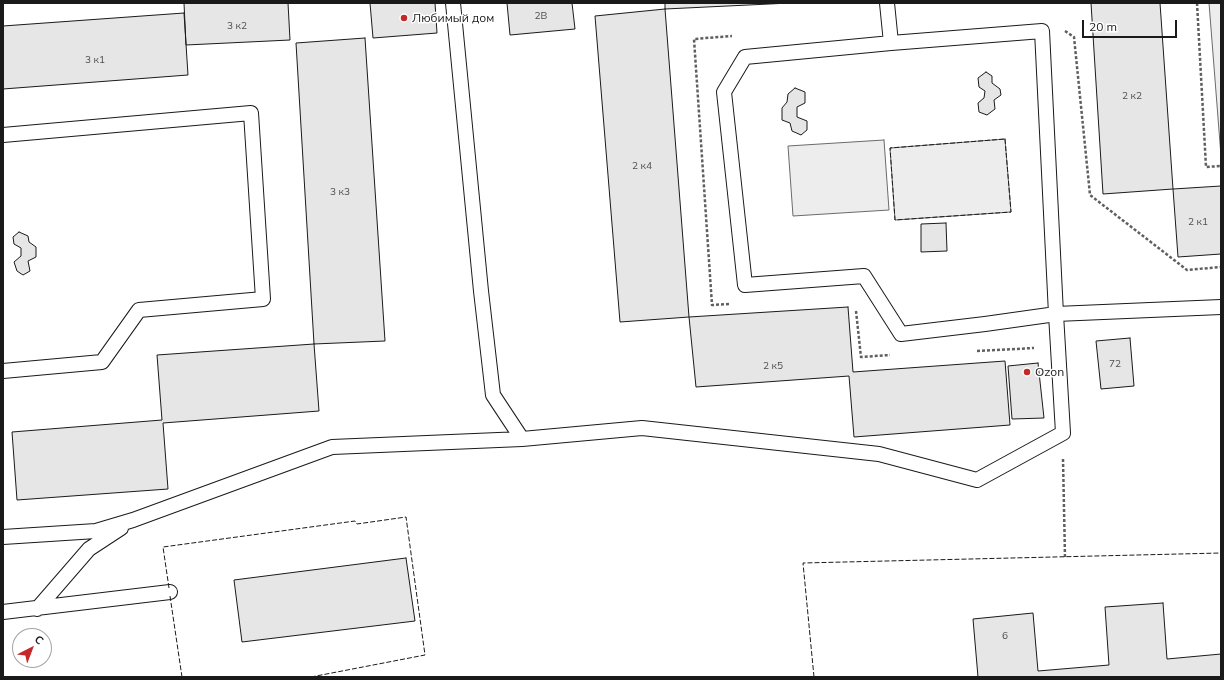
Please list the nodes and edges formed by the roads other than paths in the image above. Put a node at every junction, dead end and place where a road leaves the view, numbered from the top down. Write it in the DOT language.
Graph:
graph roads {
  1 [pos="452,3"];
  2 [pos="887,3"];
  3 [pos="890,43"];
  4 [pos="3,135"];
  5 [pos="1221,306"];
  6 [pos="1056,314"];
  7 [pos="3,371"];
  8 [pos="522,439"];
  9 [pos="133,520"];
  10 [pos="3,537"];
  11 [pos="170,592"];
  12 [pos="37,609"];
  13 [pos="3,612"];
  1 -- 8 [label="lane"];
  2 -- 3 [label="lane"];
  3 -- 6 [label="lane"];
  3 -- 6 [label="lane"];
  4 -- 7 [label="lane"];
  5 -- 6 [label="lane"];
  6 -- 8 [label="lane"];
  8 -- 9 [label="lane"];
  9 -- 10 [label="lane"];
  9 -- 12 [label="lane"];
  11 -- 12 [label="lane"];
  12 -- 13 [label="lane"];
}
